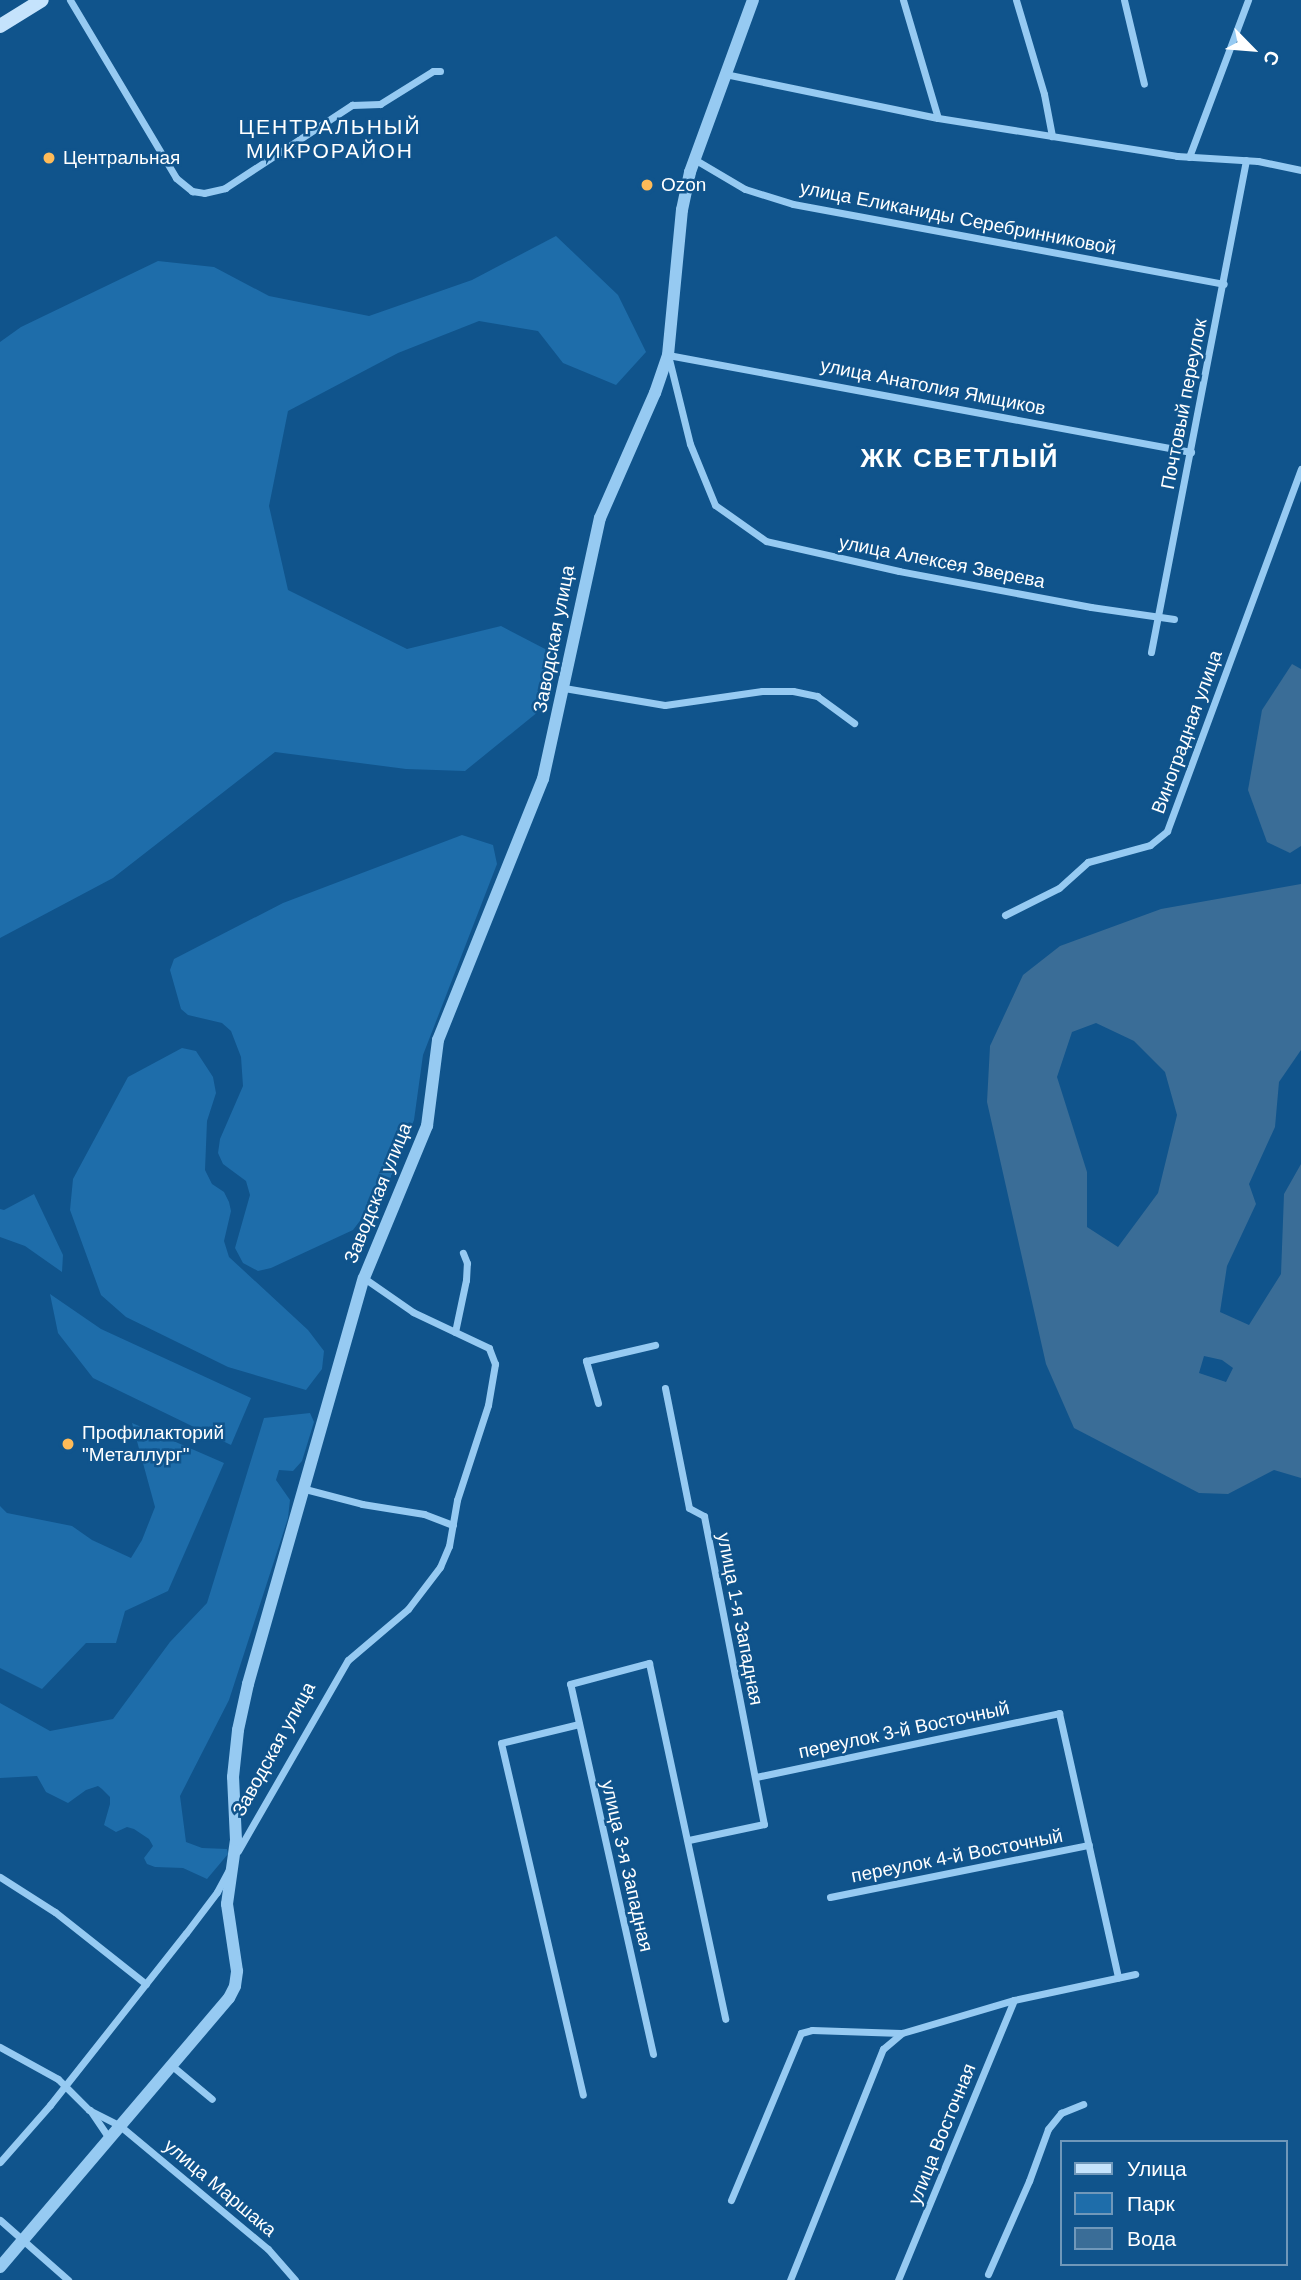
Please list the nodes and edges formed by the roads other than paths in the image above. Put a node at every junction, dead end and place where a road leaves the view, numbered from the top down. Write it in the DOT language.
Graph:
graph roads {
  1 [pos="42,0"];
  2 [pos="70,0"];
  3 [pos="753,0"];
  4 [pos="903,0"];
  5 [pos="1016,0"];
  6 [pos="1248,0"];
  7 [pos="1126,3"];
  8 [pos="0,26"];
  9 [pos="440,71"];
  10 [pos="726,74"];
  11 [pos="1144,85"];
  12 [pos="938,118"];
  13 [pos="1052,136"];
  14 [pos="1189,157"];
  15 [pos="694,159"];
  16 [pos="1246,160"];
  17 [pos="1301,170"];
  18 [pos="1224,284"];
  19 [pos="668,355"];
  20 [pos="1191,452"];
  21 [pos="1301,469"];
  22 [pos="1158,615"];
  23 [pos="1174,619"];
  24 [pos="1151,652"];
  25 [pos="564,688"];
  26 [pos="854,723"];
  27 [pos="1005,915"];
  28 [pos="463,1253"];
  29 [pos="364,1278"];
  30 [pos="456,1332"];
  31 [pos="655,1345"];
  32 [pos="666,1388"];
  33 [pos="597,1403"];
  34 [pos="305,1489"];
  35 [pos="453,1525"];
  36 [pos="579,1724"];
  37 [pos="756,1777"];
  38 [pos="689,1840"];
  39 [pos="1089,1846"];
  40 [pos="234,1857"];
  41 [pos="0,1877"];
  42 [pos="830,1897"];
  43 [pos="1135,1974"];
  44 [pos="1118,1977"];
  45 [pos="146,1984"];
  46 [pos="1014,2000"];
  47 [pos="725,2019"];
  48 [pos="902,2033"];
  49 [pos="0,2047"];
  50 [pos="653,2054"];
  51 [pos="171,2065"];
  52 [pos="65,2084"];
  53 [pos="583,2095"];
  54 [pos="212,2099"];
  55 [pos="1083,2104"];
  56 [pos="89,2110"];
  57 [pos="119,2125"];
  58 [pos="108,2137"];
  59 [pos="0,2162"];
  60 [pos="731,2200"];
  61 [pos="0,2220"];
  62 [pos="22,2239"];
  63 [pos="0,2267"];
  64 [pos="988,2274"];
  65 [pos="68,2280"];
  66 [pos="295,2280"];
  67 [pos="790,2280"];
  68 [pos="898,2280"];
  1 -- 8 [label="main road"];
  2 -- 9 [label="street"];
  3 -- 10 [label="street, Заводская улица"];
  4 -- 12 [label="street"];
  5 -- 13 [label="street"];
  6 -- 14 [label="street"];
  7 -- 11 [label="street"];
  10 -- 12 [label="street"];
  10 -- 15 [label="street, Заводская улица"];
  12 -- 13 [label="street"];
  13 -- 14 [label="street"];
  14 -- 16 [label="street"];
  15 -- 18 [label="street, улица Еликаниды Серебринниковой"];
  15 -- 19 [label="street, Заводская улица"];
  16 -- 17 [label="street"];
  16 -- 18 [label="street, Почтовый переулок"];
  18 -- 20 [label="street, Почтовый переулок"];
  19 -- 20 [label="street, улица Анатолия Ямщиков"];
  19 -- 22 [label="street, улица Алексея Зверева"];
  19 -- 25 [label="street, Заводская улица"];
  20 -- 22 [label="street, Почтовый переулок"];
  21 -- 27 [label="street, Виноградная улица"];
  22 -- 23 [label="street, улица Алексея Зверева"];
  22 -- 24 [label="street, Почтовый переулок"];
  25 -- 26 [label="street"];
  25 -- 29 [label="street, Заводская улица"];
  28 -- 30 [label="street"];
  29 -- 30 [label="street, Заводская улица"];
  29 -- 34 [label="street, Заводская улица"];
  30 -- 35 [label="street, Заводская улица"];
  31 -- 33 [label="street"];
  32 -- 37 [label="street, улица 1-я Западная"];
  34 -- 35 [label="street"];
  34 -- 40 [label="street, Заводская улица"];
  35 -- 40 [label="street, Заводская улица"];
  36 -- 38 [label="street, улица 3-я Западная"];
  36 -- 50 [label="street, улица 3-я Западная"];
  36 -- 53 [label="street"];
  37 -- 38 [label="street, улица 1-я Западная"];
  37 -- 39 [label="street, переулок 3-й Восточный"];
  38 -- 47 [label="street"];
  39 -- 42 [label="street, переулок 4-й Восточный"];
  39 -- 44 [label="street"];
  40 -- 45 [label="street"];
  40 -- 51 [label="street, Заводская улица"];
  41 -- 45 [label="street"];
  43 -- 44 [label="street"];
  44 -- 46 [label="street"];
  45 -- 52 [label="street"];
  46 -- 48 [label="street"];
  46 -- 68 [label="street, улица Восточная"];
  48 -- 60 [label="street"];
  48 -- 67 [label="street"];
  49 -- 52 [label="street"];
  51 -- 54 [label="street"];
  51 -- 57 [label="street, Заводская улица"];
  52 -- 56 [label="street"];
  52 -- 59 [label="street"];
  55 -- 64 [label="street"];
  56 -- 57 [label="street, улица Маршака"];
  56 -- 58 [label="street"];
  57 -- 58 [label="street, Заводская улица"];
  57 -- 66 [label="street, улица Маршака"];
  58 -- 62 [label="street, Заводская улица"];
  61 -- 62 [label="street"];
  62 -- 63 [label="street, Заводская улица"];
  62 -- 65 [label="street"];
}
